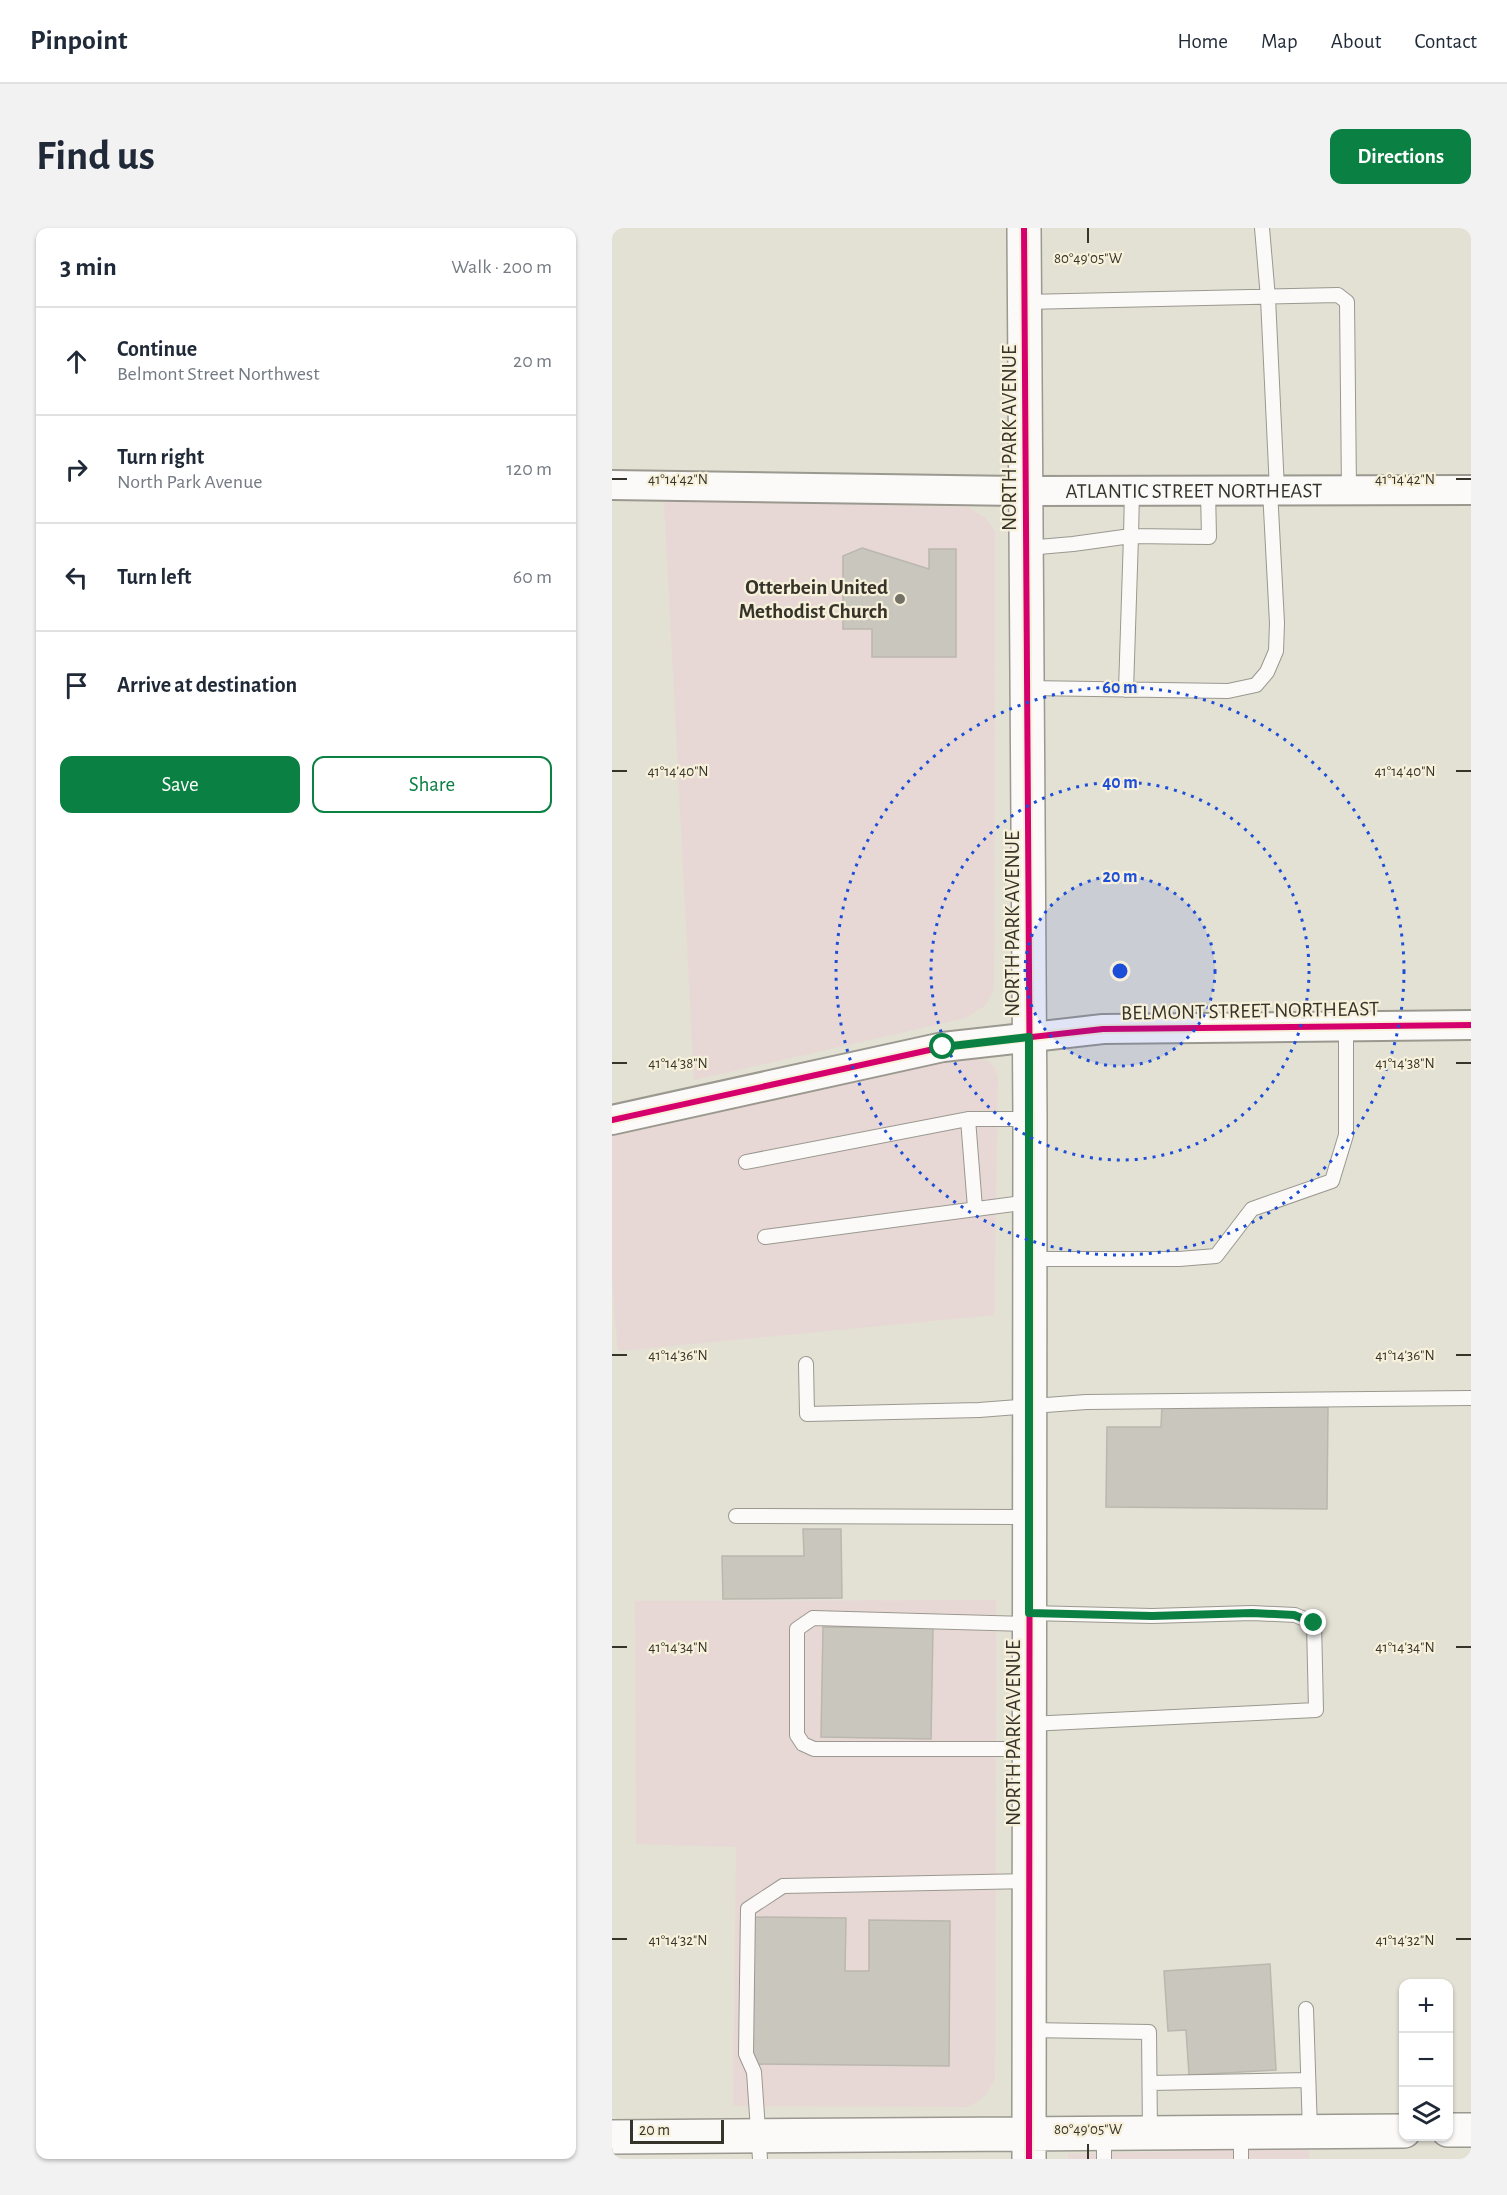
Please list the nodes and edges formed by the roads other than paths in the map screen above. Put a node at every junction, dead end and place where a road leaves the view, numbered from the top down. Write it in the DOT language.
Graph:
graph roads {
  1 [pos="1024,228"];
  2 [pos="1262,228"];
  3 [pos="1268,298"];
  4 [pos="1025,302"];
  5 [pos="612,485"];
  6 [pos="1208,490"];
  7 [pos="1273,490"];
  8 [pos="1349,490"];
  9 [pos="1471,490"];
  10 [pos="1026,491"];
  11 [pos="1132,491"];
  12 [pos="1131,536"];
  13 [pos="1027,548"];
  14 [pos="1028,688"];
  15 [pos="1126,690"];
  16 [pos="1471,1025"];
  17 [pos="1346,1026"];
  18 [pos="1029,1037"];
  19 [pos="968,1119"];
  20 [pos="1030,1119"];
  21 [pos="612,1120"];
  22 [pos="746,1162"];
  23 [pos="1029,1202"];
  24 [pos="975,1208"];
  25 [pos="765,1237"];
  26 [pos="1030,1258"];
  27 [pos="806,1364"];
  28 [pos="1471,1398"];
  29 [pos="1030,1406"];
  30 [pos="736,1516"];
  31 [pos="1029,1517"];
  32 [pos="1029,1618"];
  33 [pos="1029,1737"];
  34 [pos="1029,1881"];
  35 [pos="1306,2009"];
  36 [pos="1029,2031"];
  37 [pos="1308,2080"];
  38 [pos="1150,2083"];
  39 [pos="1453,2130"];
  40 [pos="1471,2130"];
  41 [pos="1399,2131"];
  42 [pos="1310,2132"];
  43 [pos="1150,2133"];
  44 [pos="612,2137"];
  45 [pos="1104,2146"];
  46 [pos="1241,2146"];
  47 [pos="1029,2147"];
  48 [pos="759,2148"];
  1 -- 4 [label="street, NORTH PARK AVENUE"];
  2 -- 3 [label="lane"];
  3 -- 4 [label="lane"];
  3 -- 7 [label="lane"];
  3 -- 8 [label="lane"];
  4 -- 10 [label="street, NORTH PARK AVENUE"];
  5 -- 10 [label="street, ATLANTIC STREET NORTHEAST"];
  6 -- 7 [label="street, ATLANTIC STREET NORTHEAST"];
  6 -- 11 [label="street, ATLANTIC STREET NORTHEAST"];
  6 -- 12 [label="lane"];
  7 -- 8 [label="street, ATLANTIC STREET NORTHEAST"];
  7 -- 15 [label="lane"];
  8 -- 9 [label="street, ATLANTIC STREET NORTHEAST"];
  10 -- 11 [label="street, ATLANTIC STREET NORTHEAST"];
  10 -- 13 [label="street, NORTH PARK AVENUE"];
  11 -- 12 [label="lane"];
  12 -- 13 [label="lane"];
  12 -- 15 [label="lane"];
  13 -- 14 [label="street, NORTH PARK AVENUE"];
  14 -- 15 [label="lane"];
  14 -- 18 [label="street, NORTH PARK AVENUE"];
  16 -- 17 [label="street, BELMONT STREET NORTHEAST"];
  17 -- 18 [label="street, BELMONT STREET NORTHEAST"];
  17 -- 26 [label="lane"];
  18 -- 20 [label="street, NORTH PARK AVENUE"];
  18 -- 21 [label="street, BELMONT STREET NORTHEAST"];
  19 -- 20 [label="lane"];
  19 -- 22 [label="lane"];
  19 -- 24 [label="lane"];
  20 -- 23 [label="street, NORTH PARK AVENUE"];
  23 -- 24 [label="lane"];
  23 -- 26 [label="street, NORTH PARK AVENUE"];
  24 -- 25 [label="lane"];
  26 -- 29 [label="street, NORTH PARK AVENUE"];
  27 -- 29 [label="lane"];
  28 -- 29 [label="lane"];
  29 -- 31 [label="street, NORTH PARK AVENUE"];
  30 -- 31 [label="lane"];
  31 -- 32 [label="street, NORTH PARK AVENUE"];
  32 -- 33 [label="street, NORTH PARK AVENUE"];
  32 -- 33 [label="lane"];
  32 -- 33 [label="lane"];
  33 -- 34 [label="street, NORTH PARK AVENUE"];
  34 -- 36 [label="street, NORTH PARK AVENUE"];
  34 -- 48 [label="lane"];
  35 -- 37 [label="lane"];
  36 -- 38 [label="lane"];
  36 -- 47 [label="street, NORTH PARK AVENUE"];
  37 -- 38 [label="lane"];
  37 -- 42 [label="lane"];
  38 -- 43 [label="lane"];
  39 -- 40 [label="street"];
  41 -- 42 [label="street"];
  42 -- 46 [label="street"];
  43 -- 45 [label="street"];
  43 -- 46 [label="street"];
  44 -- 48 [label="street"];
  45 -- 47 [label="street"];
  47 -- 48 [label="street"];
}
